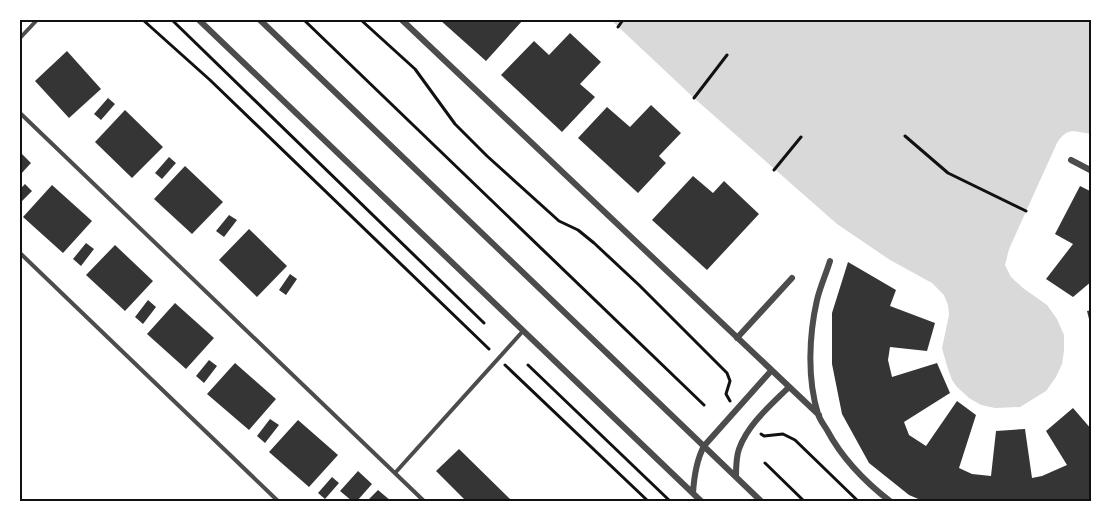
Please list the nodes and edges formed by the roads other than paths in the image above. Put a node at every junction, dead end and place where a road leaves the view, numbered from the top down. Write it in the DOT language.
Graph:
graph roads {
  1 [pos="37,20"];
  2 [pos="199,20"];
  3 [pos="260,20"];
  4 [pos="402,20"];
  5 [pos="20,38"];
  6 [pos="20,113"];
  7 [pos="1071,160"];
  8 [pos="1092,171"];
  9 [pos="20,253"];
  10 [pos="830,261"];
  11 [pos="792,278"];
  12 [pos="524,330"];
  13 [pos="737,338"];
  14 [pos="771,371"];
  15 [pos="789,387"];
  16 [pos="819,415"];
  17 [pos="704,446"];
  18 [pos="395,473"];
  19 [pos="736,477"];
  20 [pos="693,493"];
  21 [pos="279,501"];
  22 [pos="424,501"];
  23 [pos="702,501"];
  24 [pos="762,501"];
  25 [pos="891,501"];
  1 -- 5 [label="lane"];
  2 -- 12 [label="street"];
  3 -- 17 [label="street"];
  4 -- 13 [label="street"];
  6 -- 18 [label="lane"];
  7 -- 8 [label="street"];
  9 -- 21 [label="lane"];
  10 -- 16 [label="street"];
  11 -- 13 [label="street"];
  12 -- 18 [label="lane"];
  12 -- 20 [label="street"];
  13 -- 14 [label="street"];
  14 -- 15 [label="street"];
  14 -- 17 [label="street"];
  15 -- 16 [label="street"];
  15 -- 19 [label="street"];
  16 -- 25 [label="street"];
  17 -- 19 [label="street"];
  17 -- 20 [label="street"];
  18 -- 22 [label="lane"];
  19 -- 24 [label="street"];
  20 -- 23 [label="street"];
}
